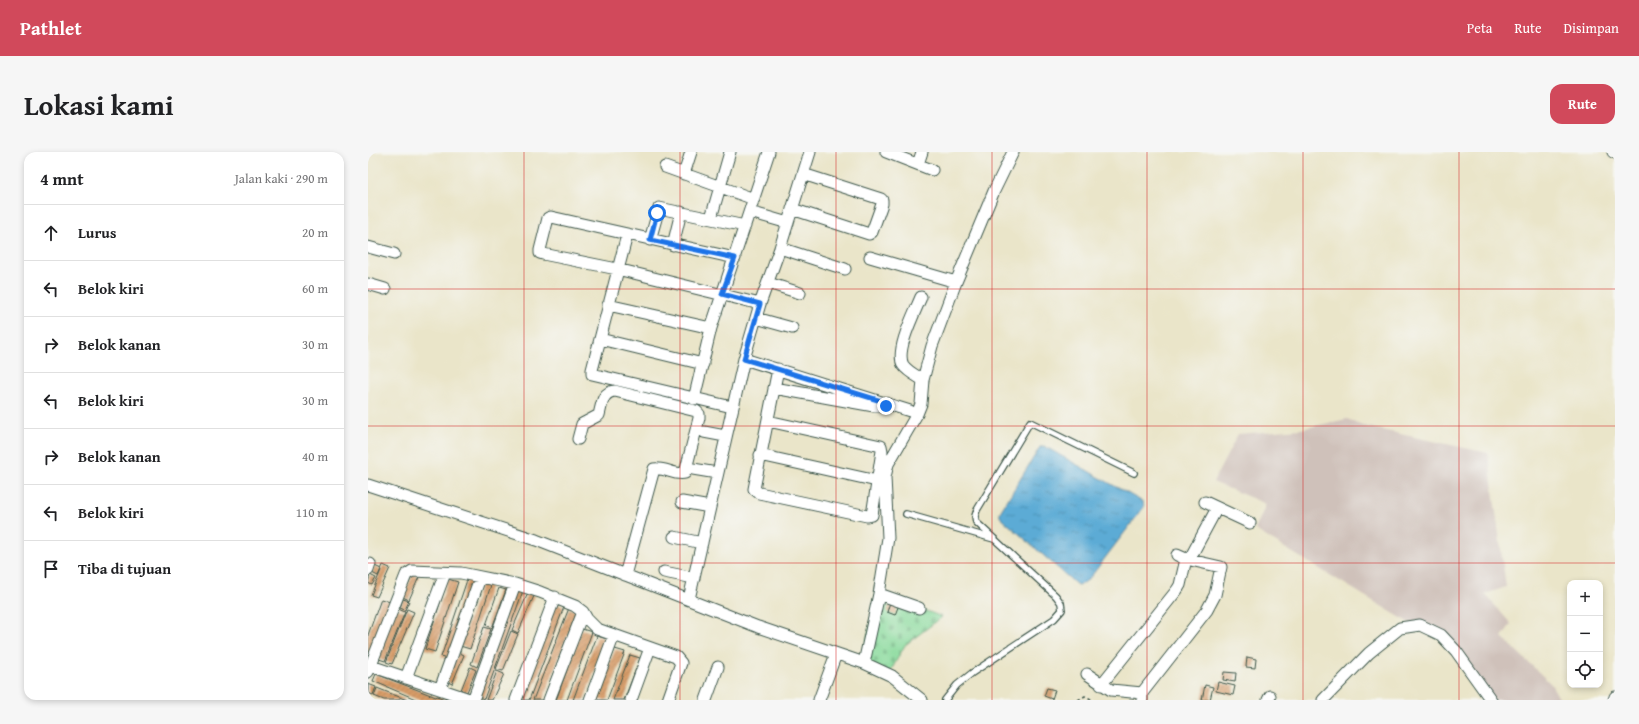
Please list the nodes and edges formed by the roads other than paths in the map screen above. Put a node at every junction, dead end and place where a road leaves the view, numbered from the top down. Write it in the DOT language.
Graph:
graph roads {
  1 [pos="691,152"];
  2 [pos="730,152"];
  3 [pos="769,152"];
  4 [pos="810,152"];
  5 [pos="886,152"];
  6 [pos="922,152"];
  7 [pos="1013,152"];
  8 [pos="918,164"];
  9 [pos="665,167"];
  10 [pos="932,170"];
  11 [pos="684,174"];
  12 [pos="803,174"];
  13 [pos="719,186"];
  14 [pos="754,199"];
  15 [pos="792,209"];
  16 [pos="681,212"];
  17 [pos="750,212"];
  18 [pos="711,218"];
  19 [pos="788,223"];
  20 [pos="745,226"];
  21 [pos="627,235"];
  22 [pos="650,240"];
  23 [pos="673,245"];
  24 [pos="368,247"];
  25 [pos="780,248"];
  26 [pos="394,254"];
  27 [pos="870,257"];
  28 [pos="735,258"];
  29 [pos="617,269"];
  30 [pos="845,269"];
  31 [pos="956,282"];
  32 [pos="768,283"];
  33 [pos="368,284"];
  34 [pos="385,289"];
  35 [pos="800,293"];
  36 [pos="722,294"];
  37 [pos="921,297"];
  38 [pos="760,304"];
  39 [pos="608,305"];
  40 [pos="756,318"];
  41 [pos="711,328"];
  42 [pos="792,328"];
  43 [pos="600,339"];
  44 [pos="744,359"];
  45 [pos="703,364"];
  46 [pos="778,369"];
  47 [pos="923,380"];
  48 [pos="774,388"];
  49 [pos="694,399"];
  50 [pos="891,404"];
  51 [pos="732,407"];
  52 [pos="910,411"];
  53 [pos="768,421"];
  54 [pos="704,432"];
  55 [pos="725,436"];
  56 [pos="578,439"];
  57 [pos="760,455"];
  58 [pos="693,468"];
  59 [pos="717,473"];
  60 [pos="1134,473"];
  61 [pos="877,481"];
  62 [pos="368,485"];
  63 [pos="682,502"];
  64 [pos="1205,502"];
  65 [pos="710,507"];
  66 [pos="1216,508"];
  67 [pos="906,514"];
  68 [pos="1250,523"];
  69 [pos="674,537"];
  70 [pos="996,540"];
  71 [pos="702,543"];
  72 [pos="1184,558"];
  73 [pos="664,572"];
  74 [pos="445,573"];
  75 [pos="625,575"];
  76 [pos="480,578"];
  77 [pos="694,578"];
  78 [pos="515,584"];
  79 [pos="879,594"];
  80 [pos="555,598"];
  81 [pos="689,599"];
  82 [pos="919,608"];
  83 [pos="583,612"];
  84 [pos="614,635"];
  85 [pos="650,648"];
  86 [pos="836,654"];
  87 [pos="864,663"];
  88 [pos="718,667"];
  89 [pos="369,668"];
  90 [pos="1087,674"];
  91 [pos="406,678"];
  92 [pos="1101,685"];
  93 [pos="440,689"];
  94 [pos="1142,698"];
  95 [pos="473,700"];
  96 [pos="516,700"];
  97 [pos="549,700"];
  98 [pos="590,700"];
  99 [pos="630,700"];
  100 [pos="668,700"];
  101 [pos="706,700"];
  102 [pos="819,700"];
  103 [pos="922,700"];
  104 [pos="945,700"];
  105 [pos="1323,700"];
  106 [pos="1491,700"];
  1 -- 11 [label="street"];
  2 -- 13 [label="street"];
  3 -- 14 [label="street"];
  4 -- 12 [label="street"];
  5 -- 8 [label="street"];
  6 -- 8 [label="street"];
  7 -- 31 [label="street"];
  8 -- 10 [label="street"];
  9 -- 11 [label="street"];
  11 -- 13 [label="street"];
  12 -- 15 [label="street"];
  12 -- 15 [label="street"];
  13 -- 14 [label="street"];
  13 -- 18 [label="street"];
  14 -- 17 [label="street"];
  15 -- 19 [label="street"];
  16 -- 18 [label="street"];
  16 -- 22 [label="street"];
  16 -- 23 [label="street"];
  17 -- 19 [label="street"];
  17 -- 20 [label="street"];
  18 -- 20 [label="street"];
  19 -- 25 [label="street"];
  20 -- 28 [label="street"];
  21 -- 22 [label="street"];
  21 -- 29 [label="street"];
  21 -- 29 [label="street"];
  22 -- 23 [label="street"];
  23 -- 28 [label="street"];
  24 -- 26 [label="street"];
  25 -- 30 [label="street"];
  25 -- 32 [label="street"];
  27 -- 31 [label="street"];
  28 -- 36 [label="street"];
  29 -- 36 [label="street"];
  29 -- 39 [label="street"];
  31 -- 47 [label="street"];
  32 -- 35 [label="street"];
  32 -- 38 [label="street"];
  33 -- 34 [label="street"];
  36 -- 38 [label="street"];
  36 -- 41 [label="street"];
  37 -- 47 [label="street"];
  38 -- 40 [label="street"];
  39 -- 41 [label="street"];
  39 -- 43 [label="street"];
  40 -- 42 [label="street"];
  40 -- 44 [label="street"];
  41 -- 45 [label="street"];
  43 -- 45 [label="street"];
  43 -- 49 [label="street"];
  44 -- 46 [label="street"];
  44 -- 51 [label="street"];
  45 -- 49 [label="street"];
  46 -- 48 [label="street"];
  46 -- 50 [label="street"];
  47 -- 79 [label="street"];
  48 -- 50 [label="street"];
  48 -- 53 [label="street"];
  49 -- 51 [label="street"];
  50 -- 52 [label="street"];
  51 -- 55 [label="street"];
  53 -- 57 [label="street"];
  53 -- 61 [label="street"];
  54 -- 55 [label="street"];
  55 -- 59 [label="street"];
  56 -- 75 [label="street"];
  57 -- 61 [label="street"];
  57 -- 61 [label="street"];
  58 -- 59 [label="street"];
  59 -- 65 [label="street"];
  60 -- 70 [label="lane"];
  62 -- 75 [label="street"];
  63 -- 65 [label="street"];
  64 -- 66 [label="street"];
  65 -- 71 [label="street"];
  66 -- 68 [label="street"];
  66 -- 72 [label="street"];
  67 -- 70 [label="lane"];
  69 -- 71 [label="street"];
  70 -- 104 [label="lane"];
  71 -- 77 [label="street"];
  72 -- 92 [label="street"];
  72 -- 94 [label="street"];
  73 -- 77 [label="street"];
  74 -- 76 [label="street"];
  74 -- 89 [label="street"];
  74 -- 91 [label="street"];
  75 -- 81 [label="street"];
  76 -- 78 [label="street"];
  76 -- 93 [label="street"];
  77 -- 81 [label="street"];
  78 -- 80 [label="street"];
  78 -- 95 [label="street"];
  79 -- 82 [label="street"];
  79 -- 87 [label="street"];
  80 -- 83 [label="street"];
  80 -- 96 [label="street"];
  81 -- 86 [label="street"];
  83 -- 84 [label="street"];
  83 -- 97 [label="street"];
  84 -- 85 [label="street"];
  84 -- 98 [label="street"];
  85 -- 99 [label="street"];
  85 -- 100 [label="street"];
  86 -- 87 [label="street"];
  86 -- 102 [label="street"];
  87 -- 103 [label="street"];
  88 -- 101 [label="street"];
  89 -- 91 [label="street"];
  90 -- 92 [label="street"];
  91 -- 93 [label="street"];
  92 -- 94 [label="street"];
  93 -- 95 [label="street"];
  105 -- 106 [label="street"];
}
